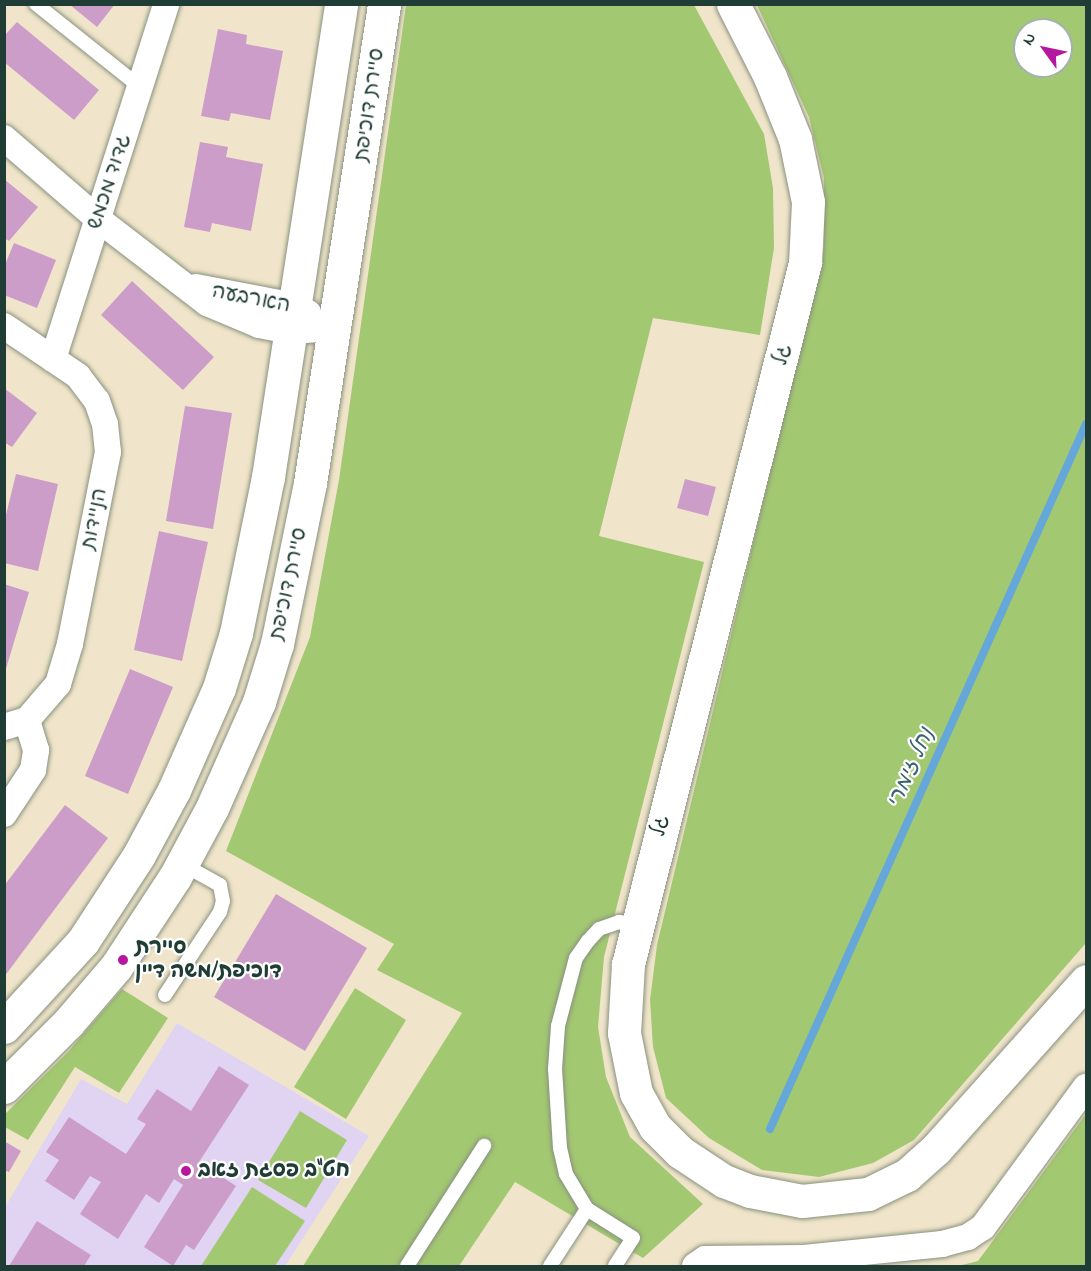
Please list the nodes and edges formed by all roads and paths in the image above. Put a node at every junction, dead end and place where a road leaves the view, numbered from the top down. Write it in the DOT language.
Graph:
graph roads {
  1 [pos="36,4"];
  2 [pos="166,4"];
  3 [pos="341,4"];
  4 [pos="384,4"];
  5 [pos="733,4"];
  6 [pos="140,87"];
  7 [pos="4,138"];
  8 [pos="98,219"];
  9 [pos="293,318"];
  10 [pos="4,326"];
  11 [pos="333,328"];
  12 [pos="53,359"];
  13 [pos="16,724"];
  14 [pos="4,814"];
  15 [pos="182,864"];
  16 [pos="636,924"];
  17 [pos="1086,981"];
  18 [pos="165,995"];
  19 [pos="4,1027"];
  20 [pos="4,1087"];
  21 [pos="1086,1087"];
  22 [pos="484,1146"];
  23 [pos="587,1209"];
  24 [pos="796,1262"];
  25 [pos="407,1266"];
  26 [pos="550,1266"];
  27 [pos="615,1266"];
  28 [pos="695,1266"];
  1 -- 6 [label="lane"];
  2 -- 6 [label="street, גדוד מכמש"];
  3 -- 9 [label="main road, סיירת דוכיפת"];
  4 -- 11 [label="main road, סיירת דוכיפת"];
  5 -- 16 [label="main road, גל"];
  6 -- 8 [label="street, גדוד מכמש"];
  7 -- 8 [label="street, הארבעה"];
  8 -- 9 [label="street, הארבעה"];
  8 -- 12 [label="street, גדוד מכמש"];
  9 -- 11 [label="street, הארבעה"];
  9 -- 19 [label="main road, סיירת דוכיפת"];
  10 -- 12 [label="street, הניידות"];
  11 -- 15 [label="main road, סיירת דוכיפת"];
  12 -- 13 [label="street, הניידות"];
  13 -- 14 [label="street"];
  15 -- 18 [label="lane"];
  15 -- 20 [label="main road, סיירת דוכיפת"];
  16 -- 17 [label="main road, גל"];
  16 -- 23 [label="lane"];
  21 -- 24 [label="street"];
  22 -- 25 [label="lane"];
  23 -- 26 [label="lane"];
  23 -- 27 [label="lane"];
  24 -- 28 [label="street"];
}
